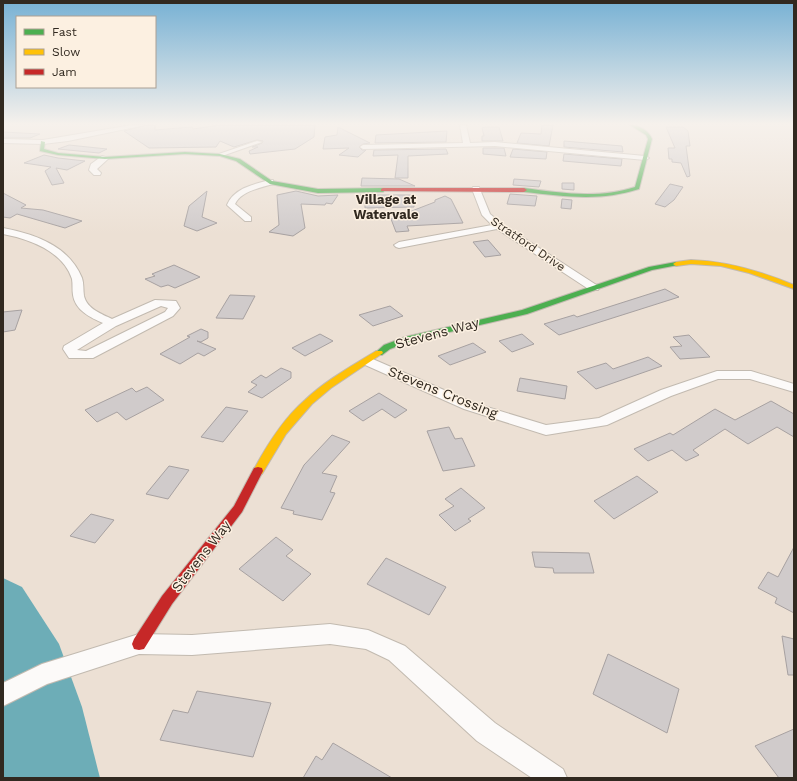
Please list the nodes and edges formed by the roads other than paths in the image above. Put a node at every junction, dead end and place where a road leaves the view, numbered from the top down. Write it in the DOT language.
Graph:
graph roads {
  1 [pos="100,161"];
  2 [pos="240,161"];
  3 [pos="644,161"];
  4 [pos="97,173"];
  5 [pos="270,182"];
  6 [pos="476,189"];
  7 [pos="248,219"];
  8 [pos="499,226"];
  9 [pos="3,231"];
  10 [pos="399,245"];
  11 [pos="794,287"];
  12 [pos="594,288"];
  13 [pos="112,322"];
  14 [pos="368,361"];
  15 [pos="794,388"];
  16 [pos="139,644"];
  17 [pos="3,695"];
  18 [pos="554,778"];
  1 -- 4 [label="street"];
  2 -- 5 [label="street"];
  3 -- 6 [label="street"];
  5 -- 6 [label="street"];
  5 -- 7 [label="street"];
  6 -- 8 [label="street, Stratford Drive"];
  8 -- 10 [label="street"];
  8 -- 12 [label="street, Stratford Drive"];
  9 -- 13 [label="street"];
  11 -- 12 [label="street, Stevens Way"];
  12 -- 14 [label="street, Stevens Way"];
  13 -- 13 [label="street"];
  14 -- 15 [label="street, Stevens Crossing"];
  14 -- 16 [label="street, Stevens Way"];
  16 -- 17 [label="street"];
  16 -- 18 [label="street"];
}
